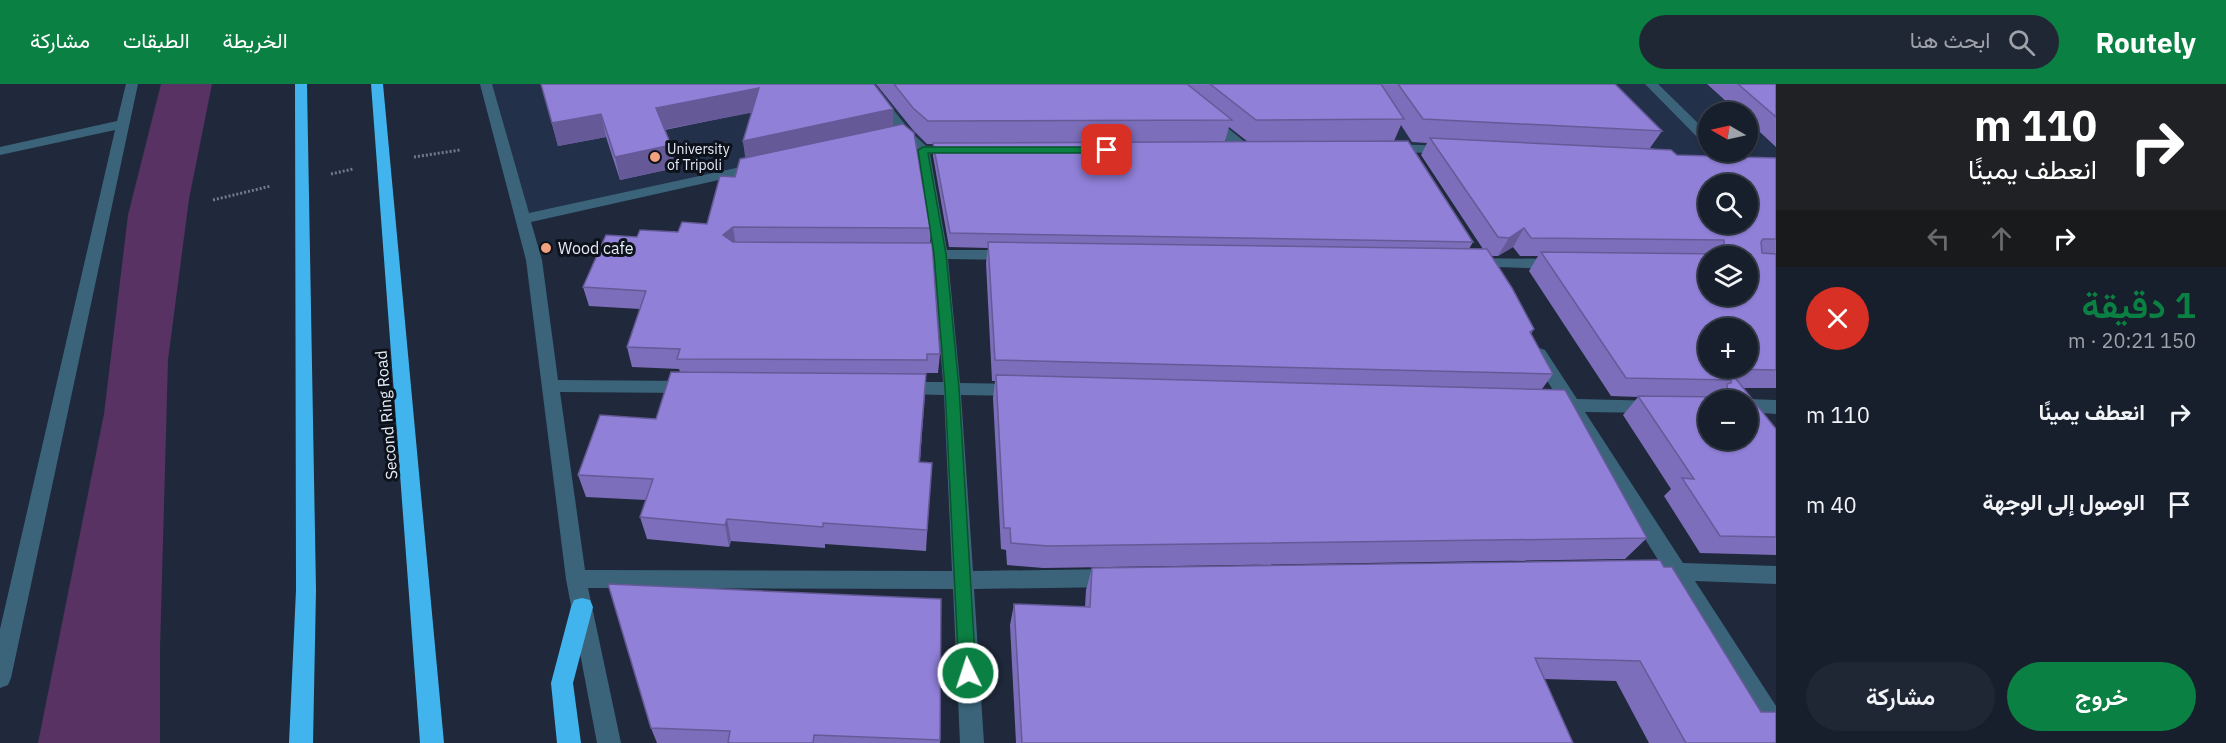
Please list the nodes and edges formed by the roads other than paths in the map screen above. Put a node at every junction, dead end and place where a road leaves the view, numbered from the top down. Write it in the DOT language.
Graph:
graph roads {
  1 [pos="132,84"];
  2 [pos="301,84"];
  3 [pos="376,84"];
  4 [pos="486,84"];
  5 [pos="866,84"];
  6 [pos="1651,84"];
  7 [pos="1200,114"];
  8 [pos="123,124"];
  9 [pos="1698,130"];
  10 [pos="1405,143"];
  11 [pos="1373,149"];
  12 [pos="923,150"];
  13 [pos="970,150"];
  14 [pos="1222,150"];
  15 [pos="0,151"];
  16 [pos="1466,151"];
  17 [pos="1736,162"];
  18 [pos="778,163"];
  19 [pos="1711,163"];
  20 [pos="1420,167"];
  21 [pos="524,219"];
  22 [pos="1469,244"];
  23 [pos="892,254"];
  24 [pos="940,254"];
  25 [pos="1020,255"];
  26 [pos="1457,263"];
  27 [pos="1481,264"];
  28 [pos="1577,264"];
  29 [pos="1493,282"];
  30 [pos="1530,339"];
  31 [pos="550,386"];
  32 [pos="704,387"];
  33 [pos="881,388"];
  34 [pos="952,388"];
  35 [pos="1036,390"];
  36 [pos="1537,404"];
  37 [pos="1572,405"];
  38 [pos="1674,406"];
  39 [pos="1758,406"];
  40 [pos="1776,407"];
  41 [pos="1678,570"];
  42 [pos="1631,571"];
  43 [pos="1776,575"];
  44 [pos="1129,578"];
  45 [pos="576,579"];
  46 [pos="962,580"];
  47 [pos="582,607"];
  48 [pos="0,678"];
  49 [pos="1776,727"];
  50 [pos="301,743"];
  51 [pos="432,743"];
  52 [pos="569,743"];
  53 [pos="609,743"];
  54 [pos="972,743"];
  1 -- 8 [label="street"];
  2 -- 50 [label="highway"];
  3 -- 51 [label="highway, Second Ring Road"];
  4 -- 21 [label="street"];
  5 -- 12 [label="street"];
  6 -- 9 [label="street"];
  7 -- 14 [label="street"];
  8 -- 15 [label="street"];
  8 -- 48 [label="street"];
  10 -- 11 [label="street"];
  10 -- 16 [label="street"];
  10 -- 20 [label="street"];
  12 -- 13 [label="street"];
  12 -- 24 [label="street"];
  17 -- 19 [label="street"];
  18 -- 21 [label="street"];
  21 -- 31 [label="street"];
  22 -- 27 [label="street"];
  23 -- 24 [label="street"];
  24 -- 25 [label="street"];
  24 -- 34 [label="street"];
  26 -- 27 [label="street"];
  27 -- 28 [label="street"];
  27 -- 29 [label="street"];
  30 -- 37 [label="street"];
  31 -- 32 [label="street"];
  31 -- 45 [label="street"];
  33 -- 34 [label="street"];
  34 -- 35 [label="street"];
  34 -- 46 [label="street"];
  36 -- 37 [label="street"];
  37 -- 38 [label="street"];
  37 -- 41 [label="street"];
  39 -- 40 [label="street"];
  41 -- 42 [label="street"];
  41 -- 43 [label="street"];
  41 -- 49 [label="street"];
  44 -- 46 [label="street"];
  45 -- 46 [label="street"];
  45 -- 47 [label="street"];
  46 -- 54 [label="street"];
  47 -- 52 [label="highway"];
  47 -- 53 [label="street"];
}
